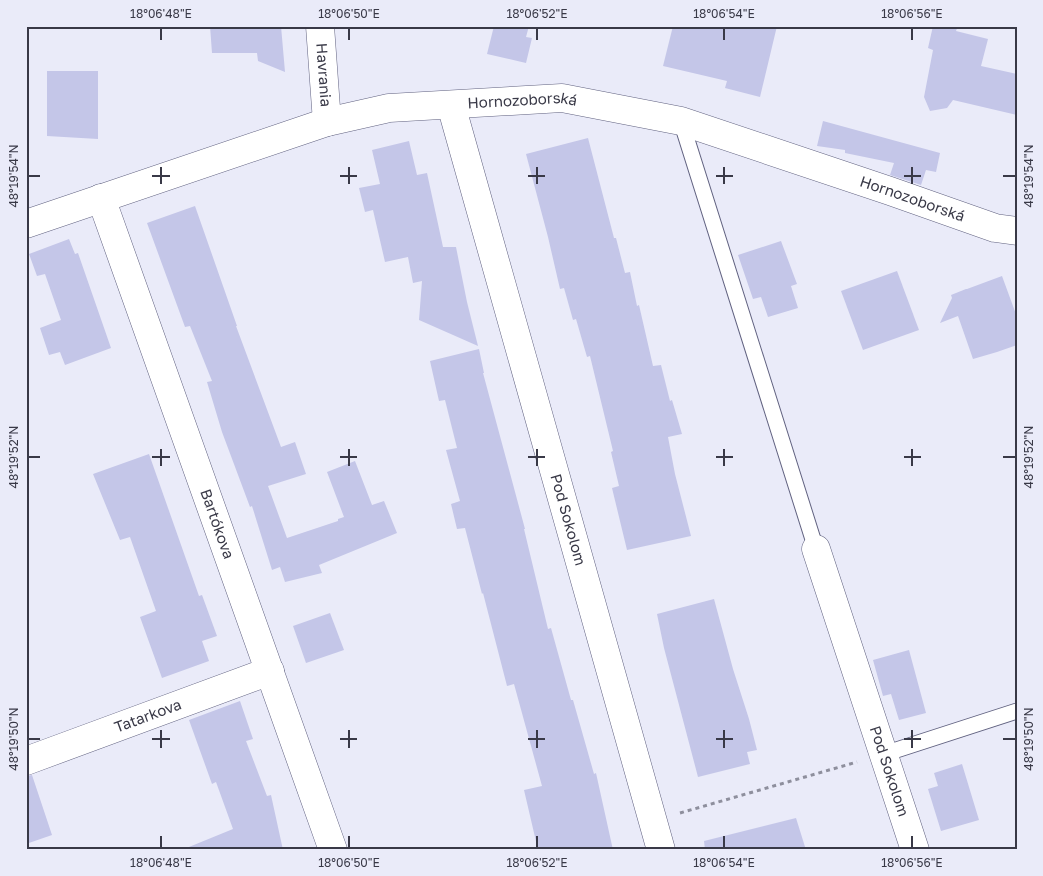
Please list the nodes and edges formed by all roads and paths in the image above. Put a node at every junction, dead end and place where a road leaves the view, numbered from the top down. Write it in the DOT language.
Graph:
graph roads {
  1 [pos="320,26"];
  2 [pos="451,105"];
  3 [pos="681,121"];
  4 [pos="327,122"];
  5 [pos="100,198"];
  6 [pos="26,224"];
  7 [pos="1017,232"];
  8 [pos="816,549"];
  9 [pos="270,672"];
  10 [pos="1017,711"];
  11 [pos="884,754"];
  12 [pos="26,761"];
  13 [pos="653,823"];
  14 [pos="333,850"];
  15 [pos="661,850"];
  16 [pos="915,850"];
  1 -- 4 [label="street, Havrania"];
  2 -- 3 [label="street, Hornozoborská"];
  2 -- 4 [label="street, Hornozoborská"];
  2 -- 13 [label="street, Pod Sokolom"];
  3 -- 7 [label="street, Hornozoborská"];
  3 -- 8 [label="lane"];
  4 -- 5 [label="street, Hornozoborská"];
  5 -- 6 [label="street, Hornozoborská"];
  5 -- 9 [label="street, Bartókova"];
  8 -- 11 [label="street, Pod Sokolom"];
  9 -- 12 [label="street, Tatarkova"];
  9 -- 14 [label="street, Bartókova"];
  10 -- 11 [label="lane"];
  11 -- 13 [label="path"];
  11 -- 16 [label="street, Pod Sokolom"];
  13 -- 15 [label="street, Pod Sokolom"];
}
